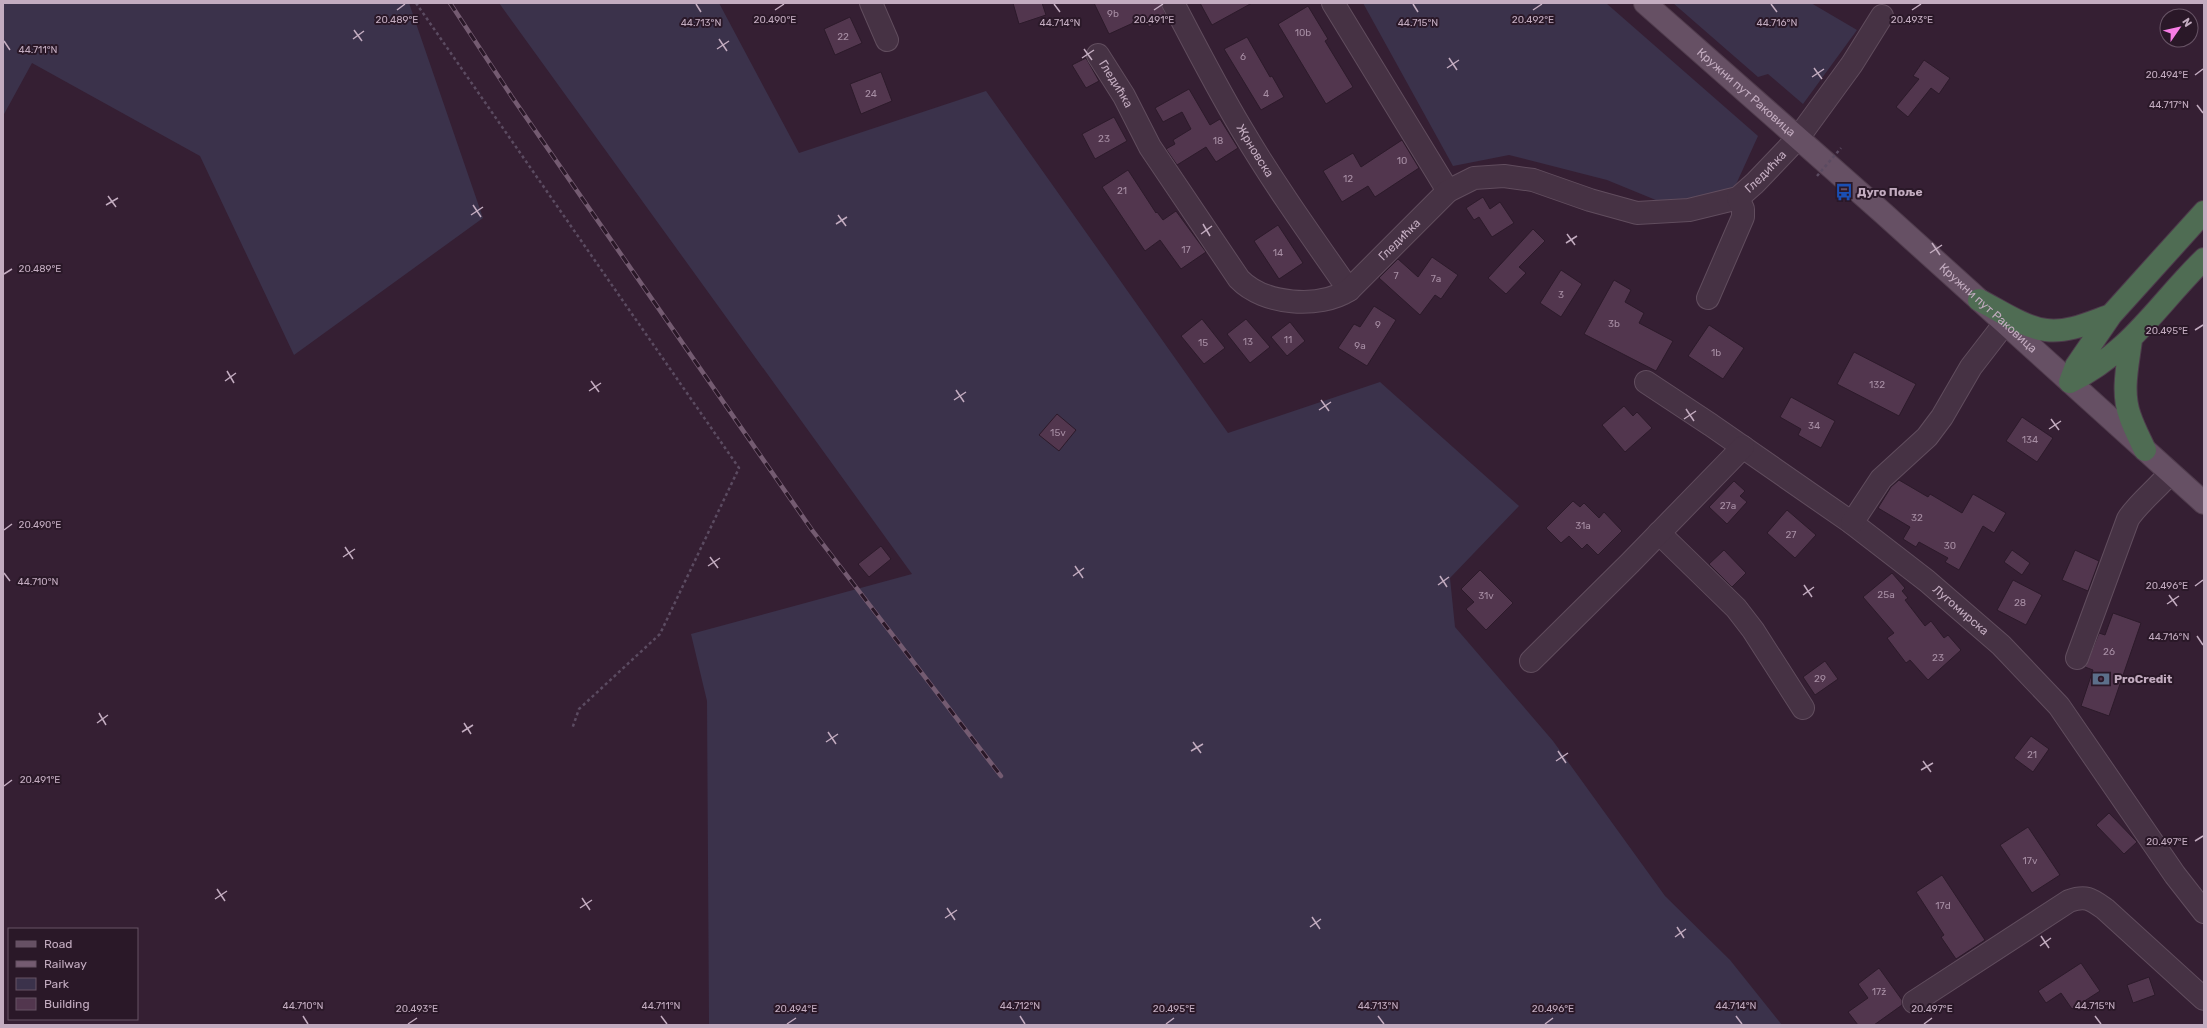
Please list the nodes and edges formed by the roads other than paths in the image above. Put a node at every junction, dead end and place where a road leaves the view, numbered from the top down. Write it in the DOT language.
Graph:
graph roads {
  1 [pos="871,3"];
  2 [pos="1173,3"];
  3 [pos="1332,3"];
  4 [pos="1645,3"];
  5 [pos="1882,16"];
  6 [pos="887,40"];
  7 [pos="1098,55"];
  8 [pos="1798,138"];
  9 [pos="1448,191"];
  10 [pos="1738,198"];
  11 [pos="2204,212"];
  12 [pos="2204,259"];
  13 [pos="1349,290"];
  14 [pos="1708,298"];
  15 [pos="1979,300"];
  16 [pos="2111,315"];
  17 [pos="2005,323"];
  18 [pos="2131,340"];
  19 [pos="1646,382"];
  20 [pos="2070,382"];
  21 [pos="1743,447"];
  22 [pos="2145,450"];
  23 [pos="2170,473"];
  24 [pos="2204,503"];
  25 [pos="1852,523"];
  26 [pos="1659,533"];
  27 [pos="2077,658"];
  28 [pos="1531,661"];
  29 [pos="1803,708"];
  30 [pos="2204,912"];
  31 [pos="2204,999"];
  32 [pos="1914,1002"];
  1 -- 6 [label="street"];
  2 -- 13 [label="street, Жрновска"];
  3 -- 9 [label="street"];
  4 -- 8 [label="main road, Кружни пут Раковица"];
  5 -- 8 [label="street, Гледићка"];
  7 -- 13 [label="street, Гледићка"];
  8 -- 10 [label="street, Гледићка"];
  8 -- 15 [label="main road, Кружни пут Раковица"];
  9 -- 10 [label="street, Гледићка"];
  9 -- 13 [label="street, Гледићка"];
  10 -- 14 [label="street"];
  11 -- 16 [label="highway"];
  12 -- 18 [label="highway"];
  15 -- 16 [label="highway"];
  15 -- 17 [label="main road, Кружни пут Раковица"];
  16 -- 20 [label="highway"];
  17 -- 20 [label="main road, Кружни пут Раковица"];
  17 -- 25 [label="street"];
  18 -- 20 [label="highway"];
  18 -- 22 [label="highway"];
  19 -- 21 [label="street, Лугомирска"];
  20 -- 22 [label="main road, Кружни пут Раковица"];
  21 -- 25 [label="street, Лугомирска"];
  21 -- 26 [label="street"];
  22 -- 23 [label="main road, Кружни пут Раковица"];
  23 -- 24 [label="main road, Кружни пут Раковица"];
  23 -- 27 [label="street"];
  25 -- 30 [label="street, Лугомирска"];
  26 -- 28 [label="street"];
  26 -- 29 [label="street"];
  31 -- 32 [label="street"];
}
